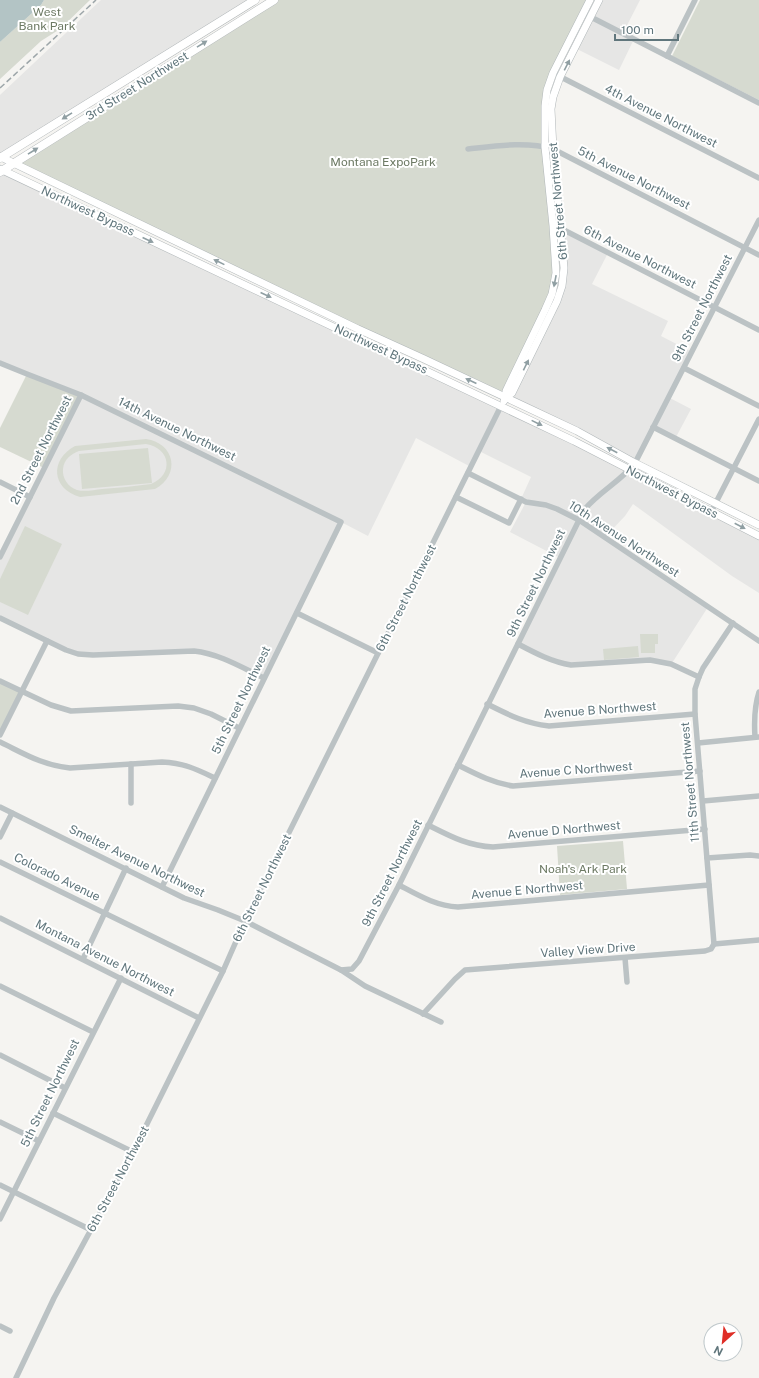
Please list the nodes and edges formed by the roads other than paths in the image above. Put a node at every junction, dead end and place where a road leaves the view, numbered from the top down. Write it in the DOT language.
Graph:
graph roads {
  1 [pos="256,0"];
  2 [pos="274,0"];
  3 [pos="590,0"];
  4 [pos="599,0"];
  5 [pos="695,0"];
  6 [pos="583,13"];
  7 [pos="591,16"];
  8 [pos="667,56"];
  9 [pos="553,73"];
  10 [pos="560,77"];
  11 [pos="759,103"];
  12 [pos="545,147"];
  13 [pos="468,149"];
  14 [pos="553,149"];
  15 [pos="1,158"];
  16 [pos="14,163"];
  17 [pos="1,171"];
  18 [pos="759,178"];
  19 [pos="759,220"];
  20 [pos="557,227"];
  21 [pos="745,248"];
  22 [pos="759,255"];
  23 [pos="714,308"];
  24 [pos="759,330"];
  25 [pos="0,363"];
  26 [pos="684,368"];
  27 [pos="81,395"];
  28 [pos="506,398"];
  29 [pos="501,406"];
  30 [pos="759,406"];
  31 [pos="759,419"];
  32 [pos="653,427"];
  33 [pos="635,463"];
  34 [pos="734,468"];
  35 [pos="629,470"];
  36 [pos="468,473"];
  37 [pos="759,481"];
  38 [pos="0,482"];
  39 [pos="30,497"];
  40 [pos="456,497"];
  41 [pos="521,499"];
  42 [pos="716,503"];
  43 [pos="711,512"];
  44 [pos="579,520"];
  45 [pos="341,522"];
  46 [pos="759,526"];
  47 [pos="759,536"];
  48 [pos="1,553"];
  49 [pos="297,613"];
  50 [pos="0,618"];
  51 [pos="733,624"];
  52 [pos="47,641"];
  53 [pos="759,641"];
  54 [pos="518,644"];
  55 [pos="378,653"];
  56 [pos="699,677"];
  57 [pos="264,678"];
  58 [pos="0,681"];
  59 [pos="22,691"];
  60 [pos="759,692"];
  61 [pos="487,704"];
  62 [pos="695,714"];
  63 [pos="239,728"];
  64 [pos="0,734"];
  65 [pos="757,737"];
  66 [pos="0,742"];
  67 [pos="698,743"];
  68 [pos="131,764"];
  69 [pos="458,765"];
  70 [pos="700,771"];
  71 [pos="215,778"];
  72 [pos="759,796"];
  73 [pos="703,801"];
  74 [pos="131,803"];
  75 [pos="0,807"];
  76 [pos="12,813"];
  77 [pos="428,825"];
  78 [pos="705,829"];
  79 [pos="0,837"];
  80 [pos="759,856"];
  81 [pos="707,858"];
  82 [pos="0,862"];
  83 [pos="126,868"];
  84 [pos="399,885"];
  85 [pos="709,885"];
  86 [pos="162,887"];
  87 [pos="104,913"];
  88 [pos="0,918"];
  89 [pos="245,921"];
  90 [pos="759,940"];
  91 [pos="712,946"];
  92 [pos="625,958"];
  93 [pos="83,959"];
  94 [pos="341,970"];
  95 [pos="223,971"];
  96 [pos="121,978"];
  97 [pos="627,982"];
  98 [pos="0,986"];
  99 [pos="423,1014"];
  100 [pos="199,1018"];
  101 [pos="440,1022"];
  102 [pos="93,1032"];
  103 [pos="0,1055"];
  104 [pos="65,1088"];
  105 [pos="53,1113"];
  106 [pos="0,1122"];
  107 [pos="39,1141"];
  108 [pos="133,1152"];
  109 [pos="0,1185"];
  110 [pos="14,1192"];
  111 [pos="0,1219"];
  112 [pos="91,1230"];
  113 [pos="0,1326"];
  114 [pos="10,1331"];
  115 [pos="16,1378"];
  1 -- 15 [label="highway, 3rd Street Northwest, one-way"];
  16 -- 2 [label="highway, 3rd Street Northwest, one-way"];
  3 -- 6 [label="main road, 6th Street Northwest"];
  4 -- 7 [label="main road, 6th Street Northwest"];
  5 -- 8 [label="street"];
  6 -- 7 [label="street"];
  6 -- 9 [label="main road, 6th Street Northwest"];
  7 -- 8 [label="street"];
  10 -- 7 [label="main road, 6th Street Northwest, one-way"];
  8 -- 11 [label="street"];
  9 -- 10 [label="street, 4th Avenue Northwest"];
  9 -- 12 [label="main road, 6th Street Northwest"];
  10 -- 14 [label="main road, 6th Street Northwest"];
  10 -- 18 [label="street, 4th Avenue Northwest"];
  12 -- 13 [label="street, 5th Avenue Northwest"];
  12 -- 14 [label="street, 5th Avenue Northwest"];
  12 -- 20 [label="main road, 6th Street Northwest"];
  14 -- 20 [label="main road, 6th Street Northwest"];
  14 -- 21 [label="street, 5th Avenue Northwest"];
  15 -- 16 [label="main road, Northwest Bypass"];
  16 -- 17 [label="highway, 3rd Street Northwest"];
  28 -- 16 [label="main road, Northwest Bypass, one-way"];
  17 -- 29 [label="main road, Northwest Bypass, one-way"];
  19 -- 21 [label="street, 9th Street Northwest"];
  20 -- 23 [label="street, 6th Avenue Northwest"];
  20 -- 28 [label="main road, 6th Street Northwest"];
  21 -- 22 [label="street, 5th Avenue Northwest"];
  21 -- 23 [label="street, 9th Street Northwest"];
  23 -- 24 [label="street, 6th Avenue Northwest"];
  23 -- 26 [label="street, 9th Street Northwest"];
  25 -- 27 [label="street, 14th Avenue Northwest"];
  26 -- 30 [label="street"];
  26 -- 32 [label="street, 9th Street Northwest"];
  27 -- 39 [label="street, 2nd Street Northwest"];
  27 -- 45 [label="street, 14th Avenue Northwest"];
  28 -- 29 [label="main road, 6th Street Northwest"];
  33 -- 28 [label="main road, Northwest Bypass, one-way"];
  29 -- 35 [label="main road, Northwest Bypass, one-way"];
  29 -- 36 [label="street, 6th Street Northwest"];
  31 -- 34 [label="street"];
  32 -- 33 [label="street, 9th Street Northwest"];
  32 -- 34 [label="street"];
  33 -- 35 [label="street, 9th Street Northwest"];
  33 -- 42 [label="main road, Northwest Bypass"];
  34 -- 37 [label="street"];
  34 -- 42 [label="street"];
  35 -- 43 [label="main road, Northwest Bypass"];
  35 -- 44 [label="street, 9th Street Northwest"];
  36 -- 40 [label="street, 6th Street Northwest"];
  36 -- 41 [label="street, 10th Avenue Northwest"];
  38 -- 39 [label="street"];
  39 -- 48 [label="street, 2nd Street Northwest"];
  40 -- 41 [label="street"];
  40 -- 55 [label="street, 6th Street Northwest"];
  41 -- 44 [label="street, 10th Avenue Northwest"];
  42 -- 43 [label="street"];
  42 -- 46 [label="main road, Northwest Bypass"];
  43 -- 47 [label="main road, Northwest Bypass, one-way"];
  44 -- 51 [label="street, 10th Avenue Northwest"];
  44 -- 54 [label="street, 9th Street Northwest"];
  45 -- 49 [label="street, 5th Street Northwest"];
  49 -- 55 [label="street"];
  49 -- 57 [label="street, 5th Street Northwest"];
  50 -- 52 [label="street"];
  51 -- 53 [label="street, 10th Avenue Northwest"];
  51 -- 56 [label="street, 11th Street Northwest"];
  52 -- 57 [label="street"];
  52 -- 59 [label="street"];
  54 -- 56 [label="street"];
  54 -- 61 [label="street, 9th Street Northwest"];
  55 -- 89 [label="street, 6th Street Northwest"];
  56 -- 62 [label="street, 11th Street Northwest"];
  57 -- 63 [label="street, 5th Street Northwest"];
  58 -- 59 [label="street"];
  59 -- 63 [label="street"];
  59 -- 64 [label="street"];
  60 -- 65 [label="street"];
  61 -- 62 [label="street, Avenue B Northwest"];
  61 -- 69 [label="street, 9th Street Northwest"];
  62 -- 67 [label="street, 11th Street Northwest"];
  63 -- 71 [label="street, 5th Street Northwest"];
  65 -- 67 [label="street"];
  66 -- 68 [label="street"];
  67 -- 70 [label="street, 11th Street Northwest"];
  68 -- 71 [label="street"];
  68 -- 74 [label="street"];
  69 -- 70 [label="street, Avenue C Northwest"];
  69 -- 77 [label="street, 9th Street Northwest"];
  70 -- 73 [label="street, 11th Street Northwest"];
  71 -- 86 [label="street, 5th Street Northwest"];
  72 -- 73 [label="street"];
  73 -- 78 [label="street, 11th Street Northwest"];
  75 -- 76 [label="street, Smelter Avenue Northwest"];
  76 -- 79 [label="street"];
  76 -- 83 [label="street, Smelter Avenue Northwest"];
  77 -- 78 [label="street, Avenue D Northwest"];
  77 -- 84 [label="street, 9th Street Northwest"];
  78 -- 81 [label="street, 11th Street Northwest"];
  80 -- 81 [label="street"];
  81 -- 85 [label="street, 11th Street Northwest"];
  82 -- 87 [label="street, Colorado Avenue"];
  83 -- 86 [label="street, Smelter Avenue Northwest"];
  83 -- 87 [label="street"];
  84 -- 85 [label="street, Avenue E Northwest"];
  84 -- 94 [label="street, 9th Street Northwest"];
  85 -- 91 [label="street, 11th Street Northwest"];
  86 -- 89 [label="street, Smelter Avenue Northwest"];
  87 -- 93 [label="street"];
  87 -- 95 [label="street, Colorado Avenue"];
  88 -- 93 [label="street, Montana Avenue Northwest"];
  89 -- 94 [label="street, Smelter Avenue Northwest"];
  89 -- 95 [label="street, 6th Street Northwest"];
  90 -- 91 [label="street, Valley View Drive"];
  91 -- 92 [label="street, Valley View Drive"];
  92 -- 97 [label="street"];
  92 -- 99 [label="street, Valley View Drive"];
  93 -- 96 [label="street, Montana Avenue Northwest"];
  94 -- 99 [label="street, Smelter Avenue Northwest"];
  95 -- 100 [label="street, 6th Street Northwest"];
  96 -- 100 [label="street, Montana Avenue Northwest"];
  96 -- 102 [label="street, 5th Street Northwest"];
  98 -- 102 [label="street"];
  99 -- 101 [label="street, Smelter Avenue Northwest"];
  100 -- 108 [label="street, 6th Street Northwest"];
  102 -- 104 [label="street, 5th Street Northwest"];
  103 -- 104 [label="street"];
  104 -- 105 [label="street, 5th Street Northwest"];
  105 -- 107 [label="street, 5th Street Northwest"];
  105 -- 108 [label="street"];
  106 -- 107 [label="street"];
  107 -- 110 [label="street, 5th Street Northwest"];
  108 -- 112 [label="street, 6th Street Northwest"];
  109 -- 110 [label="street"];
  110 -- 111 [label="street, 5th Street Northwest"];
  110 -- 112 [label="street"];
  112 -- 115 [label="street, 6th Street Northwest"];
  113 -- 114 [label="street"];
}
